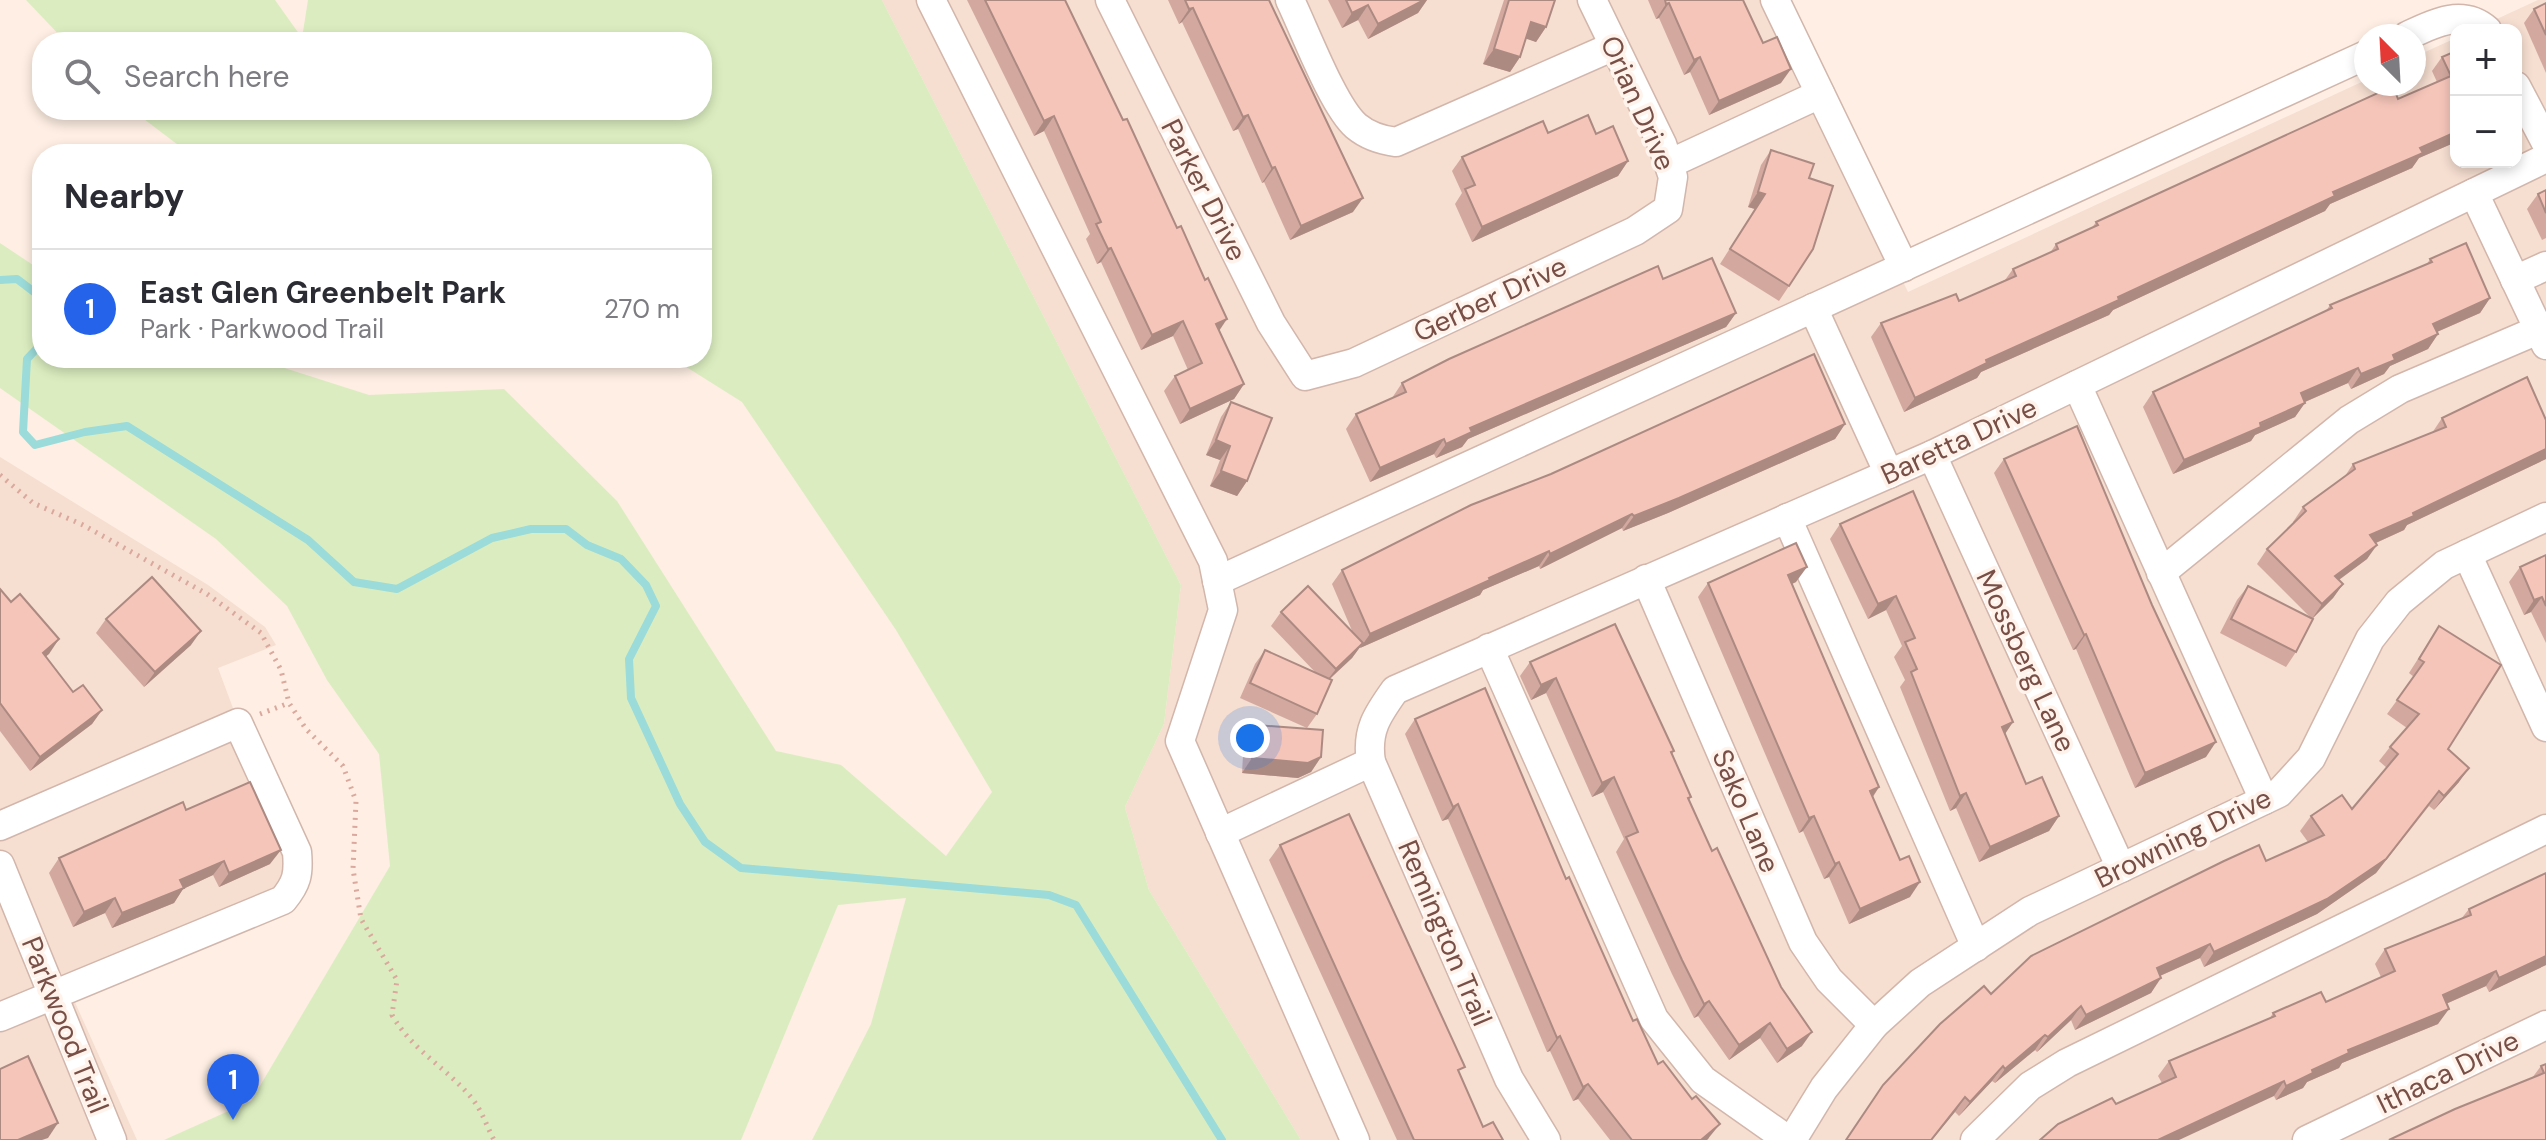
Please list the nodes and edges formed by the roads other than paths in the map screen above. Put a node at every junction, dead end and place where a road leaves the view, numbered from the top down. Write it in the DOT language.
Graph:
graph roads {
  1 [pos="931,0"];
  2 [pos="1110,0"];
  3 [pos="1290,0"];
  4 [pos="1592,0"];
  5 [pos="1775,0"];
  6 [pos="2478,24"];
  7 [pos="2426,29"];
  8 [pos="1614,46"];
  9 [pos="2354,61"];
  10 [pos="1820,94"];
  11 [pos="2521,96"];
  12 [pos="2546,143"];
  13 [pos="2546,158"];
  14 [pos="1669,164"];
  15 [pos="2474,193"];
  16 [pos="1668,209"];
  17 [pos="2546,266"];
  18 [pos="1904,267"];
  19 [pos="2515,280"];
  20 [pos="1813,308"];
  21 [pos="2542,338"];
  22 [pos="1305,376"];
  23 [pos="2077,385"];
  24 [pos="1932,455"];
  25 [pos="1889,474"];
  26 [pos="2546,517"];
  27 [pos="1787,518"];
  28 [pos="2467,554"];
  29 [pos="2161,573"];
  30 [pos="1646,579"];
  31 [pos="1217,581"];
  32 [pos="1489,648"];
  33 [pos="1375,718"];
  34 [pos="2546,727"];
  35 [pos="1371,762"];
  36 [pos="2264,800"];
  37 [pos="0,826"];
  38 [pos="2546,829"];
  39 [pos="1220,833"];
  40 [pos="0,865"];
  41 [pos="2121,868"];
  42 [pos="1976,947"];
  43 [pos="53,994"];
  44 [pos="0,1017"];
  45 [pos="1874,1025"];
  46 [pos="2546,1025"];
  47 [pos="112,1140"];
  48 [pos="1355,1140"];
  49 [pos="1546,1140"];
  50 [pos="1790,1140"];
  51 [pos="1975,1140"];
  52 [pos="2307,1140"];
  1 -- 31 [label="street"];
  2 -- 22 [label="street, Parker Drive"];
  3 -- 8 [label="street"];
  4 -- 8 [label="street, Orian Drive"];
  5 -- 10 [label="street"];
  6 -- 7 [label="street"];
  8 -- 14 [label="street, Orian Drive"];
  9 -- 18 [label="street"];
  10 -- 14 [label="street"];
  10 -- 18 [label="street"];
  11 -- 12 [label="street"];
  13 -- 15 [label="street, Baretta Drive"];
  14 -- 16 [label="street, Orian Drive"];
  15 -- 19 [label="street"];
  15 -- 23 [label="street, Baretta Drive"];
  16 -- 22 [label="street, Gerber Drive"];
  17 -- 19 [label="street"];
  18 -- 20 [label="street"];
  19 -- 21 [label="street"];
  20 -- 25 [label="street"];
  20 -- 31 [label="street"];
  21 -- 29 [label="street"];
  23 -- 24 [label="street, Baretta Drive"];
  23 -- 29 [label="street"];
  24 -- 25 [label="street, Baretta Drive"];
  24 -- 41 [label="street, Mossberg Lane"];
  25 -- 27 [label="street, Baretta Drive"];
  26 -- 28 [label="street, Browning Drive"];
  27 -- 30 [label="street, Baretta Drive"];
  27 -- 42 [label="street"];
  28 -- 34 [label="street"];
  28 -- 36 [label="street, Browning Drive"];
  29 -- 36 [label="street"];
  30 -- 32 [label="street, Baretta Drive"];
  30 -- 45 [label="street, Sako Lane"];
  31 -- 39 [label="street"];
  32 -- 33 [label="street, Baretta Drive"];
  32 -- 50 [label="street"];
  33 -- 35 [label="street, Remington Trail"];
  35 -- 39 [label="street"];
  35 -- 49 [label="street, Remington Trail"];
  36 -- 41 [label="street, Browning Drive"];
  37 -- 43 [label="street"];
  38 -- 51 [label="street"];
  39 -- 48 [label="street"];
  40 -- 43 [label="street, Parkwood Trail"];
  41 -- 42 [label="street, Browning Drive"];
  42 -- 45 [label="street, Browning Drive"];
  43 -- 44 [label="street"];
  43 -- 47 [label="street, Parkwood Trail"];
  45 -- 50 [label="street, Browning Drive"];
  46 -- 52 [label="street, Ithaca Drive"];
}
